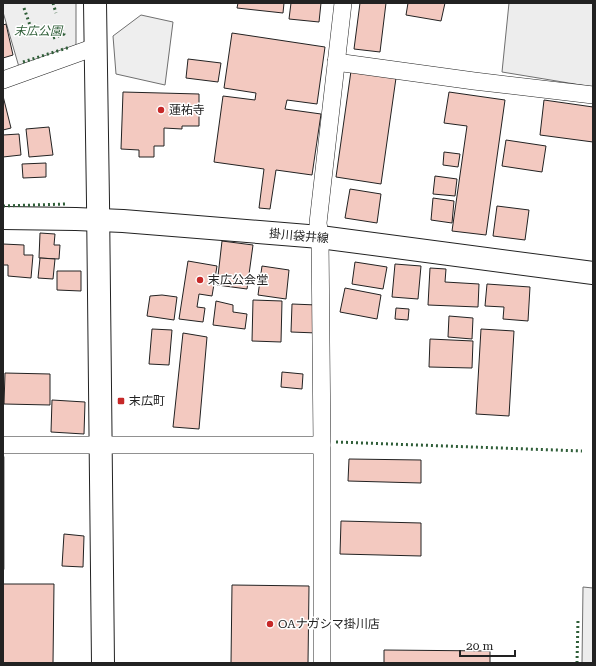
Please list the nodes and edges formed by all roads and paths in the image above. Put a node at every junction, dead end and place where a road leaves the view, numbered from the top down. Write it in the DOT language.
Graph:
graph roads {
  1 [pos="95,3"];
  2 [pos="343,3"];
  3 [pos="95,47"];
  4 [pos="336,62"];
  5 [pos="3,80"];
  6 [pos="593,95"];
  7 [pos="3,218"];
  8 [pos="98,220"];
  9 [pos="320,237"];
  10 [pos="593,273"];
  11 [pos="3,445"];
  12 [pos="100,445"];
  13 [pos="322,445"];
  14 [pos="103,663"];
  15 [pos="322,663"];
  1 -- 3 [label="street"];
  2 -- 4 [label="street"];
  3 -- 5 [label="street"];
  3 -- 8 [label="street"];
  4 -- 6 [label="street"];
  4 -- 9 [label="street"];
  7 -- 8 [label="street, 掛川袋井線"];
  8 -- 9 [label="street, 掛川袋井線"];
  8 -- 12 [label="street"];
  9 -- 10 [label="street, 掛川袋井線"];
  9 -- 13 [label="street"];
  11 -- 12 [label="street"];
  12 -- 13 [label="street"];
  12 -- 14 [label="street"];
  13 -- 15 [label="street"];
}
